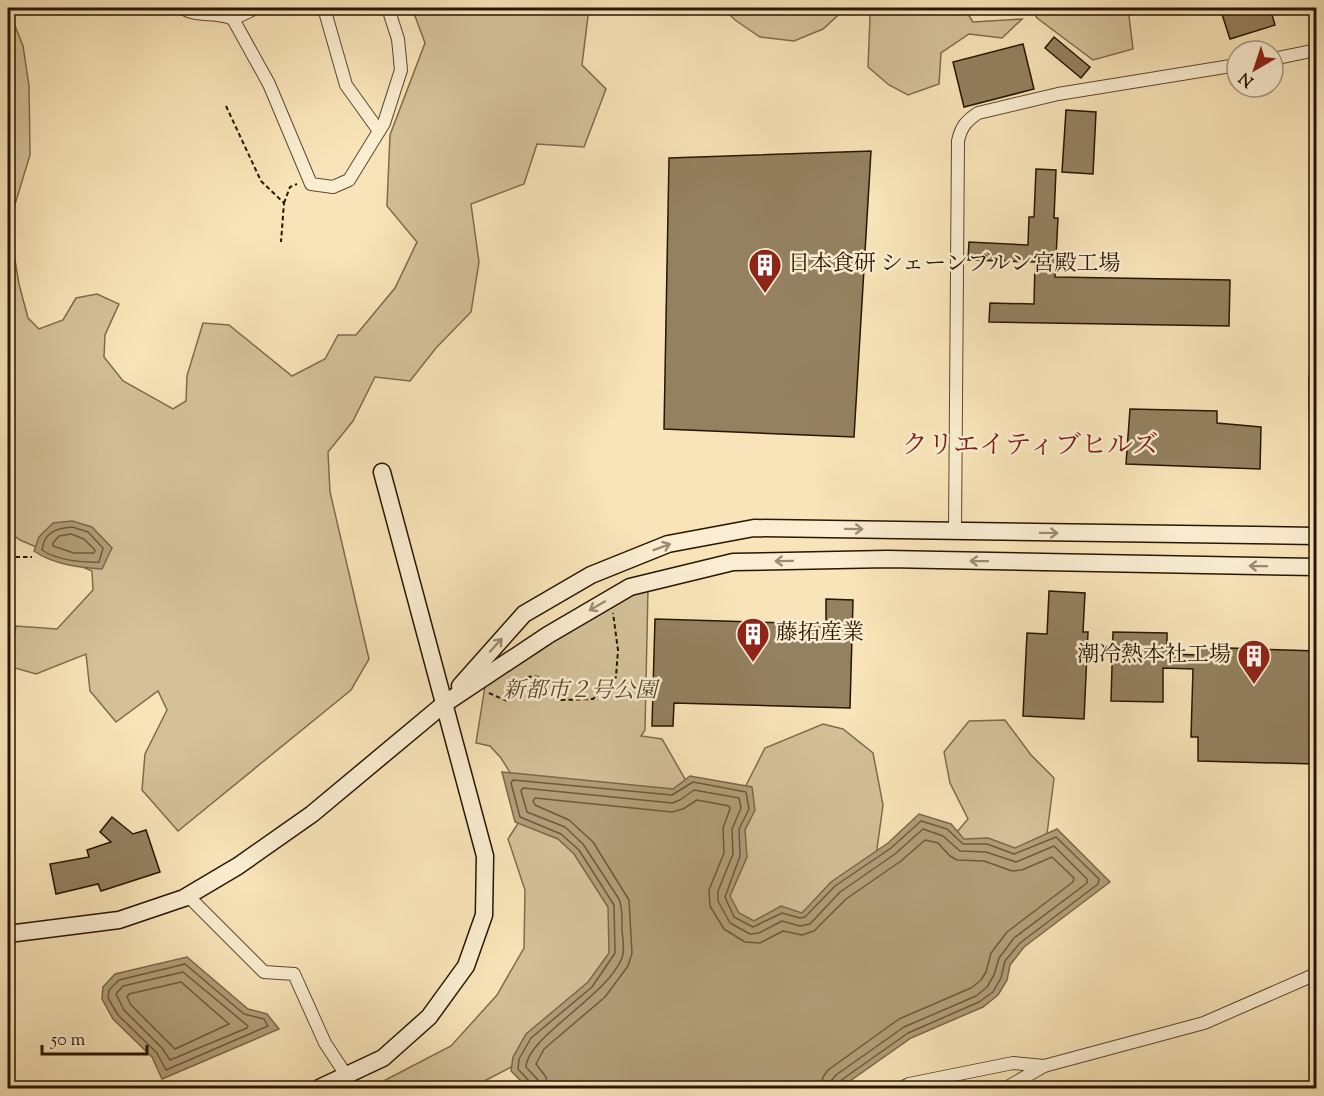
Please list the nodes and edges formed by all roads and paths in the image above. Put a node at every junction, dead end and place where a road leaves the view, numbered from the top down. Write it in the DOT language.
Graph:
graph roads {
  1 [pos="182,8"];
  2 [pos="256,8"];
  3 [pos="324,8"];
  4 [pos="388,8"];
  5 [pos="233,20"];
  6 [pos="1317,50"];
  7 [pos="1285,57"];
  8 [pos="1225,67"];
  9 [pos="226,106"];
  10 [pos="379,131"];
  11 [pos="308,178"];
  12 [pos="284,203"];
  13 [pos="281,242"];
  14 [pos="1317,373"];
  15 [pos="1317,433"];
  16 [pos="382,472"];
  17 [pos="955,531"];
  18 [pos="1317,537"];
  19 [pos="8,557"];
  20 [pos="32,557"];
  21 [pos="1317,567"];
  22 [pos="611,598"];
  23 [pos="471,686"];
  24 [pos="444,704"];
  25 [pos="188,896"];
  26 [pos="8,934"];
  27 [pos="1317,974"];
  28 [pos="1044,1066"];
  29 [pos="346,1075"];
  30 [pos="320,1088"];
  31 [pos="901,1089"];
  32 [pos="1006,1089"];
  1 -- 5 [label="street"];
  2 -- 5 [label="street"];
  3 -- 10 [label="street"];
  4 -- 10 [label="street"];
  5 -- 11 [label="street"];
  6 -- 7 [label="street"];
  8 -- 17 [label="street"];
  9 -- 12 [label="path"];
  10 -- 11 [label="street"];
  11 -- 12 [label="path"];
  12 -- 13 [label="path"];
  14 -- 15 [label="street"];
  16 -- 24 [label="street"];
  17 -- 18 [label="street, one-way"];
  24 -- 17 [label="street, one-way"];
  19 -- 20 [label="path"];
  21 -- 22 [label="street, one-way"];
  22 -- 23 [label="street, one-way"];
  22 -- 23 [label="path"];
  23 -- 24 [label="street"];
  24 -- 25 [label="street"];
  24 -- 29 [label="street"];
  25 -- 26 [label="street"];
  25 -- 29 [label="street"];
  27 -- 28 [label="street"];
  28 -- 31 [label="street"];
  28 -- 32 [label="street"];
  29 -- 30 [label="street"];
}
